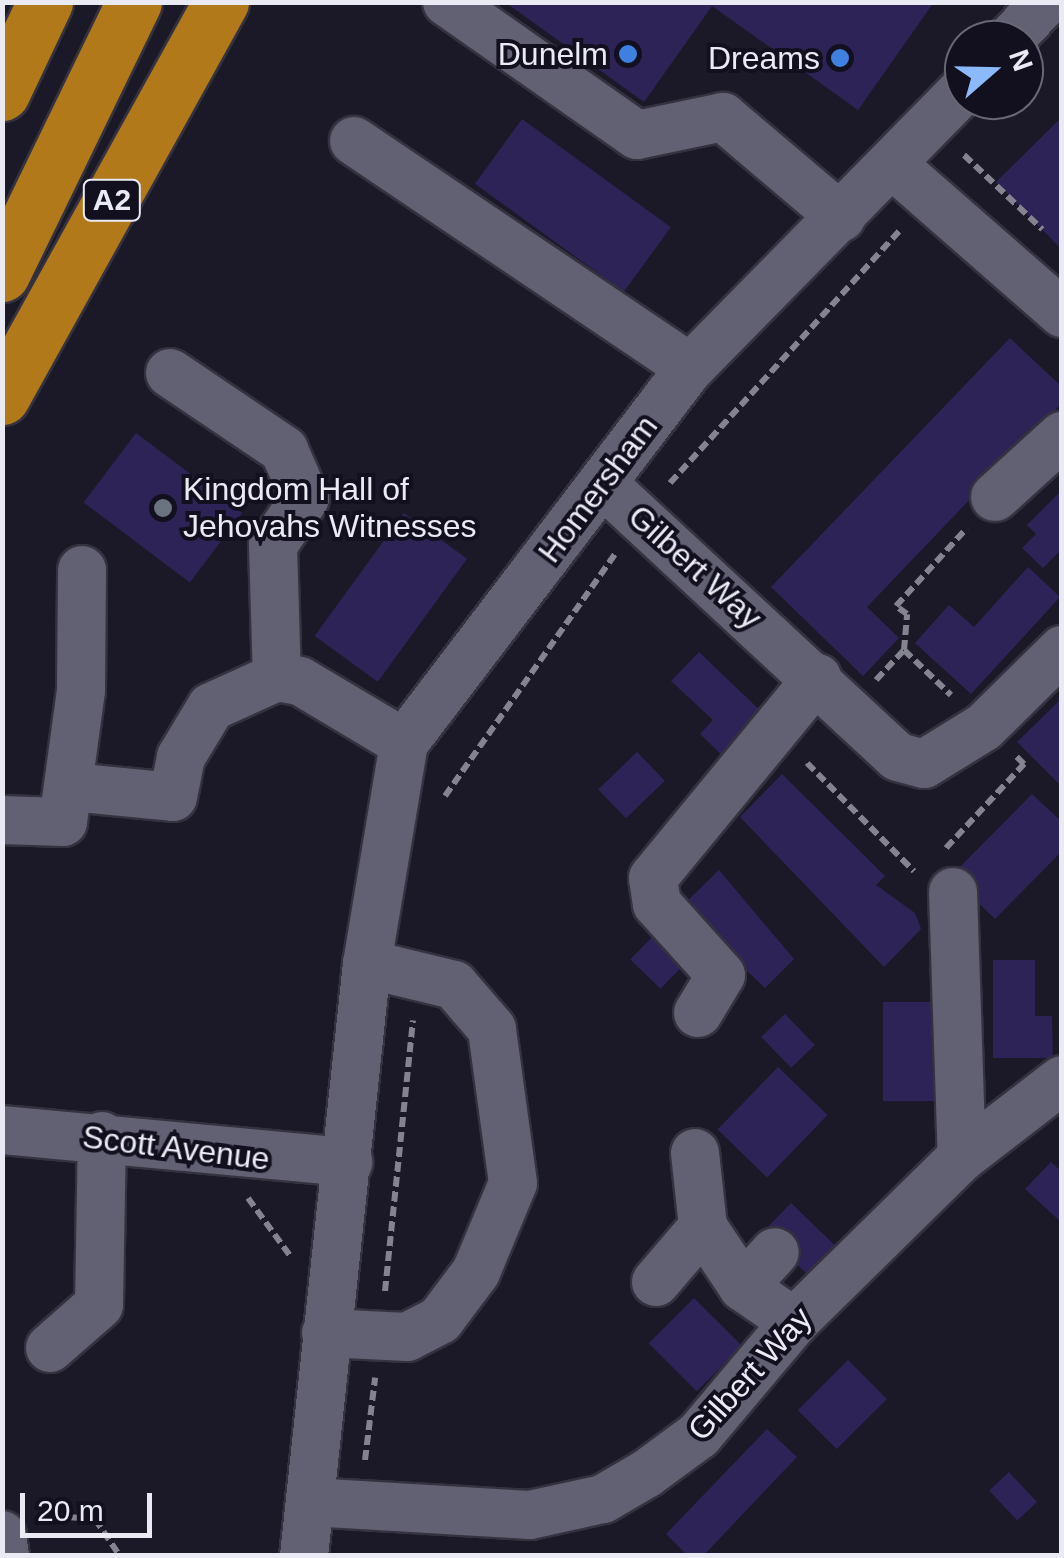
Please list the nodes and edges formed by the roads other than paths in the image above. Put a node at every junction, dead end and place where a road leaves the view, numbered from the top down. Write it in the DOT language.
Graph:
graph roads {
  1 [pos="45,2"];
  2 [pos="134,2"];
  3 [pos="221,2"];
  4 [pos="447,2"];
  5 [pos="2,93"];
  6 [pos="944,110"];
  7 [pos="354,141"];
  8 [pos="894,164"];
  9 [pos="841,217"];
  10 [pos="2,274"];
  11 [pos="1062,313"];
  12 [pos="690,368"];
  13 [pos="170,372"];
  14 [pos="2,397"];
  15 [pos="1062,436"];
  16 [pos="602,483"];
  17 [pos="995,497"];
  18 [pos="82,570"];
  19 [pos="1062,650"];
  20 [pos="277,677"];
  21 [pos="832,693"];
  22 [pos="404,743"];
  23 [pos="71,787"];
  24 [pos="2,820"];
  25 [pos="953,892"];
  26 [pos="368,964"];
  27 [pos="698,1013"];
  28 [pos="1062,1080"];
  29 [pos="2,1130"];
  30 [pos="102,1136"];
  31 [pos="695,1153"];
  32 [pos="962,1158"];
  33 [pos="349,1162"];
  34 [pos="703,1227"];
  35 [pos="775,1252"];
  36 [pos="656,1282"];
  37 [pos="743,1288"];
  38 [pos="794,1322"];
  39 [pos="326,1333"];
  40 [pos="50,1348"];
  41 [pos="310,1502"];
  42 [pos="16,1525"];
  43 [pos="5,1556"];
  44 [pos="304,1556"];
  1 -- 5 [label="highway"];
  2 -- 10 [label="highway, A2"];
  3 -- 14 [label="highway, A2"];
  4 -- 9 [label="street"];
  6 -- 8 [label="street, Homersham"];
  7 -- 12 [label="street"];
  8 -- 9 [label="street, Homersham"];
  8 -- 11 [label="street"];
  9 -- 12 [label="street, Homersham"];
  12 -- 16 [label="street, Homersham"];
  13 -- 20 [label="street"];
  15 -- 17 [label="street"];
  16 -- 21 [label="street, Gilbert Way"];
  16 -- 22 [label="street, Homersham"];
  18 -- 23 [label="street"];
  19 -- 21 [label="street, Gilbert Way"];
  20 -- 22 [label="street"];
  20 -- 23 [label="street"];
  21 -- 27 [label="street"];
  22 -- 26 [label="street, Homersham"];
  23 -- 24 [label="street"];
  25 -- 32 [label="street"];
  26 -- 33 [label="street, Homersham"];
  26 -- 39 [label="street"];
  28 -- 32 [label="street, Gilbert Way"];
  29 -- 30 [label="street, Scott Avenue"];
  30 -- 33 [label="street, Scott Avenue"];
  30 -- 40 [label="street"];
  31 -- 34 [label="street"];
  32 -- 38 [label="street, Gilbert Way"];
  33 -- 39 [label="street, Homersham"];
  34 -- 36 [label="street"];
  34 -- 37 [label="street"];
  35 -- 37 [label="street"];
  37 -- 38 [label="street"];
  38 -- 41 [label="street, Gilbert Way"];
  39 -- 41 [label="street, Homersham"];
  41 -- 44 [label="street, Homersham"];
  42 -- 43 [label="street"];
}
